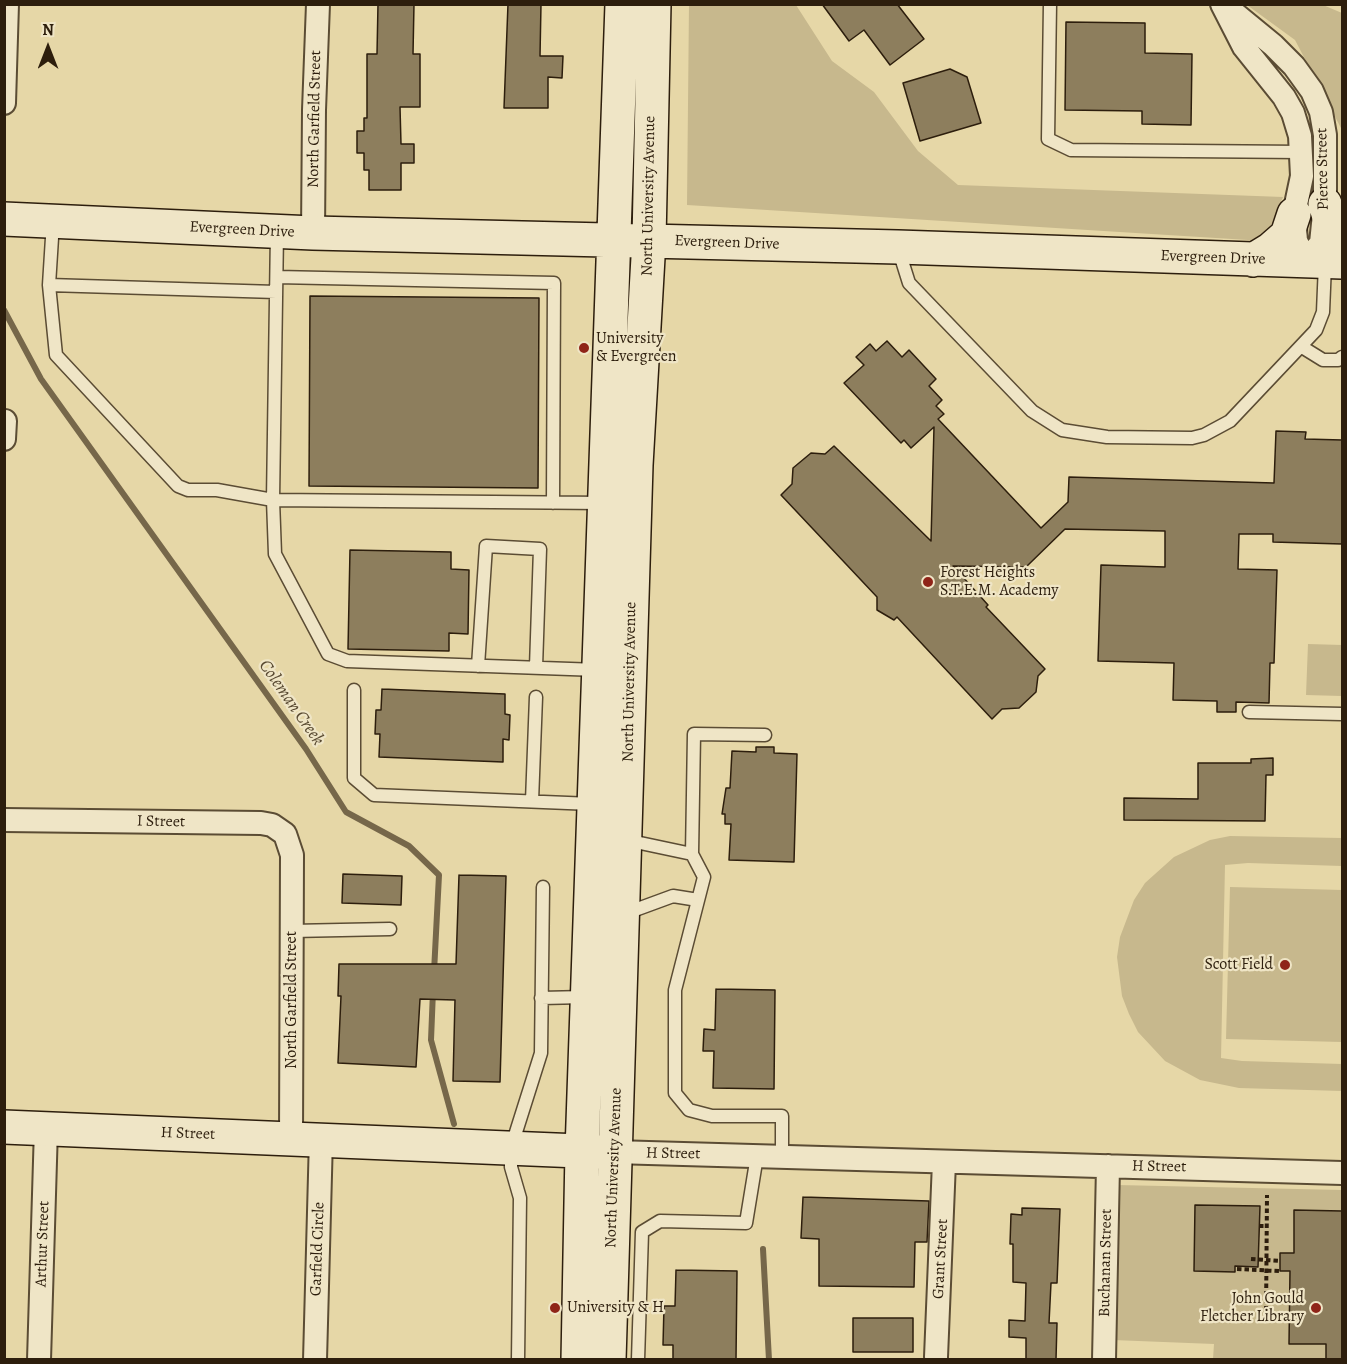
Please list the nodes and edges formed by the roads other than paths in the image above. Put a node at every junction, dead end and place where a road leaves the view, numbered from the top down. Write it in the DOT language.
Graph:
graph roads {
  1 [pos="8,4"];
  2 [pos="318,4"];
  3 [pos="622,4"];
  4 [pos="654,4"];
  5 [pos="1050,4"];
  6 [pos="1222,4"];
  7 [pos="4,103"];
  8 [pos="1302,152"];
  9 [pos="1325,204"];
  10 [pos="1294,214"];
  11 [pos="4,219"];
  12 [pos="53,221"];
  13 [pos="277,231"];
  14 [pos="313,233"];
  15 [pos="649,240"];
  16 [pos="615,241"];
  17 [pos="898,247"];
  18 [pos="1329,257"];
  19 [pos="1253,260"];
  20 [pos="277,277"];
  21 [pos="49,285"];
  22 [pos="276,292"];
  23 [pos="1302,347"];
  24 [pos="1342,357"];
  25 [pos="5,421"];
  26 [pos="4,439"];
  27 [pos="273,500"];
  28 [pos="553,503"];
  29 [pos="605,504"];
  30 [pos="478,666"];
  31 [pos="536,668"];
  32 [pos="599,670"];
  33 [pos="354,690"];
  34 [pos="536,698"];
  35 [pos="1249,712"];
  36 [pos="1342,714"];
  37 [pos="765,735"];
  38 [pos="532,801"];
  39 [pos="594,804"];
  40 [pos="4,820"];
  41 [pos="626,840"];
  42 [pos="692,854"];
  43 [pos="292,862"];
  44 [pos="543,887"];
  45 [pos="698,900"];
  46 [pos="623,915"];
  47 [pos="390,929"];
  48 [pos="292,931"];
  49 [pos="587,997"];
  50 [pos="541,998"];
  51 [pos="4,1127"];
  52 [pos="46,1128"];
  53 [pos="306,1138"];
  54 [pos="511,1148"];
  55 [pos="582,1151"];
  56 [pos="614,1152"];
  57 [pos="757,1156"];
  58 [pos="782,1156"];
  59 [pos="944,1162"];
  60 [pos="1108,1166"];
  61 [pos="1342,1173"];
  62 [pos="936,1357"];
  63 [pos="39,1359"];
  64 [pos="315,1359"];
  65 [pos="519,1359"];
  66 [pos="578,1359"];
  67 [pos="609,1359"];
  68 [pos="638,1359"];
  69 [pos="1104,1359"];
  1 -- 7 [label="street"];
  2 -- 14 [label="street, North Garfield Street"];
  3 -- 16 [label="main road, North University Avenue"];
  4 -- 15 [label="main road, North University Avenue"];
  5 -- 8 [label="lane"];
  6 -- 8 [label="street"];
  6 -- 9 [label="street, Pierce Street"];
  8 -- 10 [label="street"];
  9 -- 18 [label="main road"];
  10 -- 18 [label="street"];
  10 -- 19 [label="main road"];
  11 -- 12 [label="main road, Evergreen Drive"];
  12 -- 13 [label="main road, Evergreen Drive"];
  12 -- 21 [label="lane"];
  13 -- 14 [label="main road, Evergreen Drive"];
  13 -- 20 [label="lane"];
  14 -- 16 [label="main road, Evergreen Drive"];
  15 -- 16 [label="main road, Evergreen Drive"];
  15 -- 17 [label="main road, Evergreen Drive"];
  15 -- 41 [label="main road, North University Avenue"];
  16 -- 29 [label="main road, North University Avenue"];
  17 -- 19 [label="main road, Evergreen Drive"];
  17 -- 23 [label="lane"];
  18 -- 19 [label="main road, Evergreen Drive"];
  18 -- 23 [label="lane"];
  20 -- 22 [label="lane"];
  20 -- 28 [label="lane"];
  21 -- 22 [label="lane"];
  21 -- 27 [label="lane"];
  22 -- 27 [label="lane"];
  23 -- 24 [label="lane"];
  25 -- 26 [label="street"];
  27 -- 28 [label="lane"];
  27 -- 30 [label="lane"];
  28 -- 29 [label="lane"];
  29 -- 32 [label="main road, North University Avenue"];
  30 -- 31 [label="lane"];
  30 -- 31 [label="lane"];
  31 -- 32 [label="lane"];
  32 -- 39 [label="main road, North University Avenue"];
  33 -- 38 [label="lane"];
  34 -- 38 [label="lane"];
  35 -- 36 [label="lane"];
  37 -- 42 [label="lane"];
  38 -- 39 [label="lane"];
  39 -- 49 [label="main road, North University Avenue"];
  40 -- 43 [label="street, I Street"];
  41 -- 42 [label="lane"];
  41 -- 46 [label="main road, North University Avenue"];
  42 -- 45 [label="lane"];
  43 -- 48 [label="street, North Garfield Street"];
  44 -- 50 [label="lane"];
  45 -- 46 [label="lane"];
  45 -- 58 [label="lane"];
  46 -- 56 [label="main road, North University Avenue"];
  47 -- 48 [label="lane"];
  48 -- 53 [label="street, North Garfield Street"];
  49 -- 50 [label="lane"];
  49 -- 55 [label="main road, North University Avenue"];
  50 -- 54 [label="lane"];
  51 -- 52 [label="main road, H Street"];
  52 -- 53 [label="main road, H Street"];
  52 -- 63 [label="street, Arthur Street"];
  53 -- 54 [label="main road, H Street"];
  53 -- 64 [label="street, Garfield Circle"];
  54 -- 55 [label="main road, H Street"];
  54 -- 65 [label="lane"];
  55 -- 56 [label="main road, H Street"];
  55 -- 66 [label="main road, North University Avenue"];
  56 -- 57 [label="street, H Street"];
  56 -- 67 [label="main road, North University Avenue"];
  57 -- 58 [label="street, H Street"];
  57 -- 68 [label="lane"];
  58 -- 59 [label="street, H Street"];
  59 -- 60 [label="street, H Street"];
  59 -- 62 [label="street, Grant Street"];
  60 -- 61 [label="street, H Street"];
  60 -- 69 [label="street, Buchanan Street"];
}
